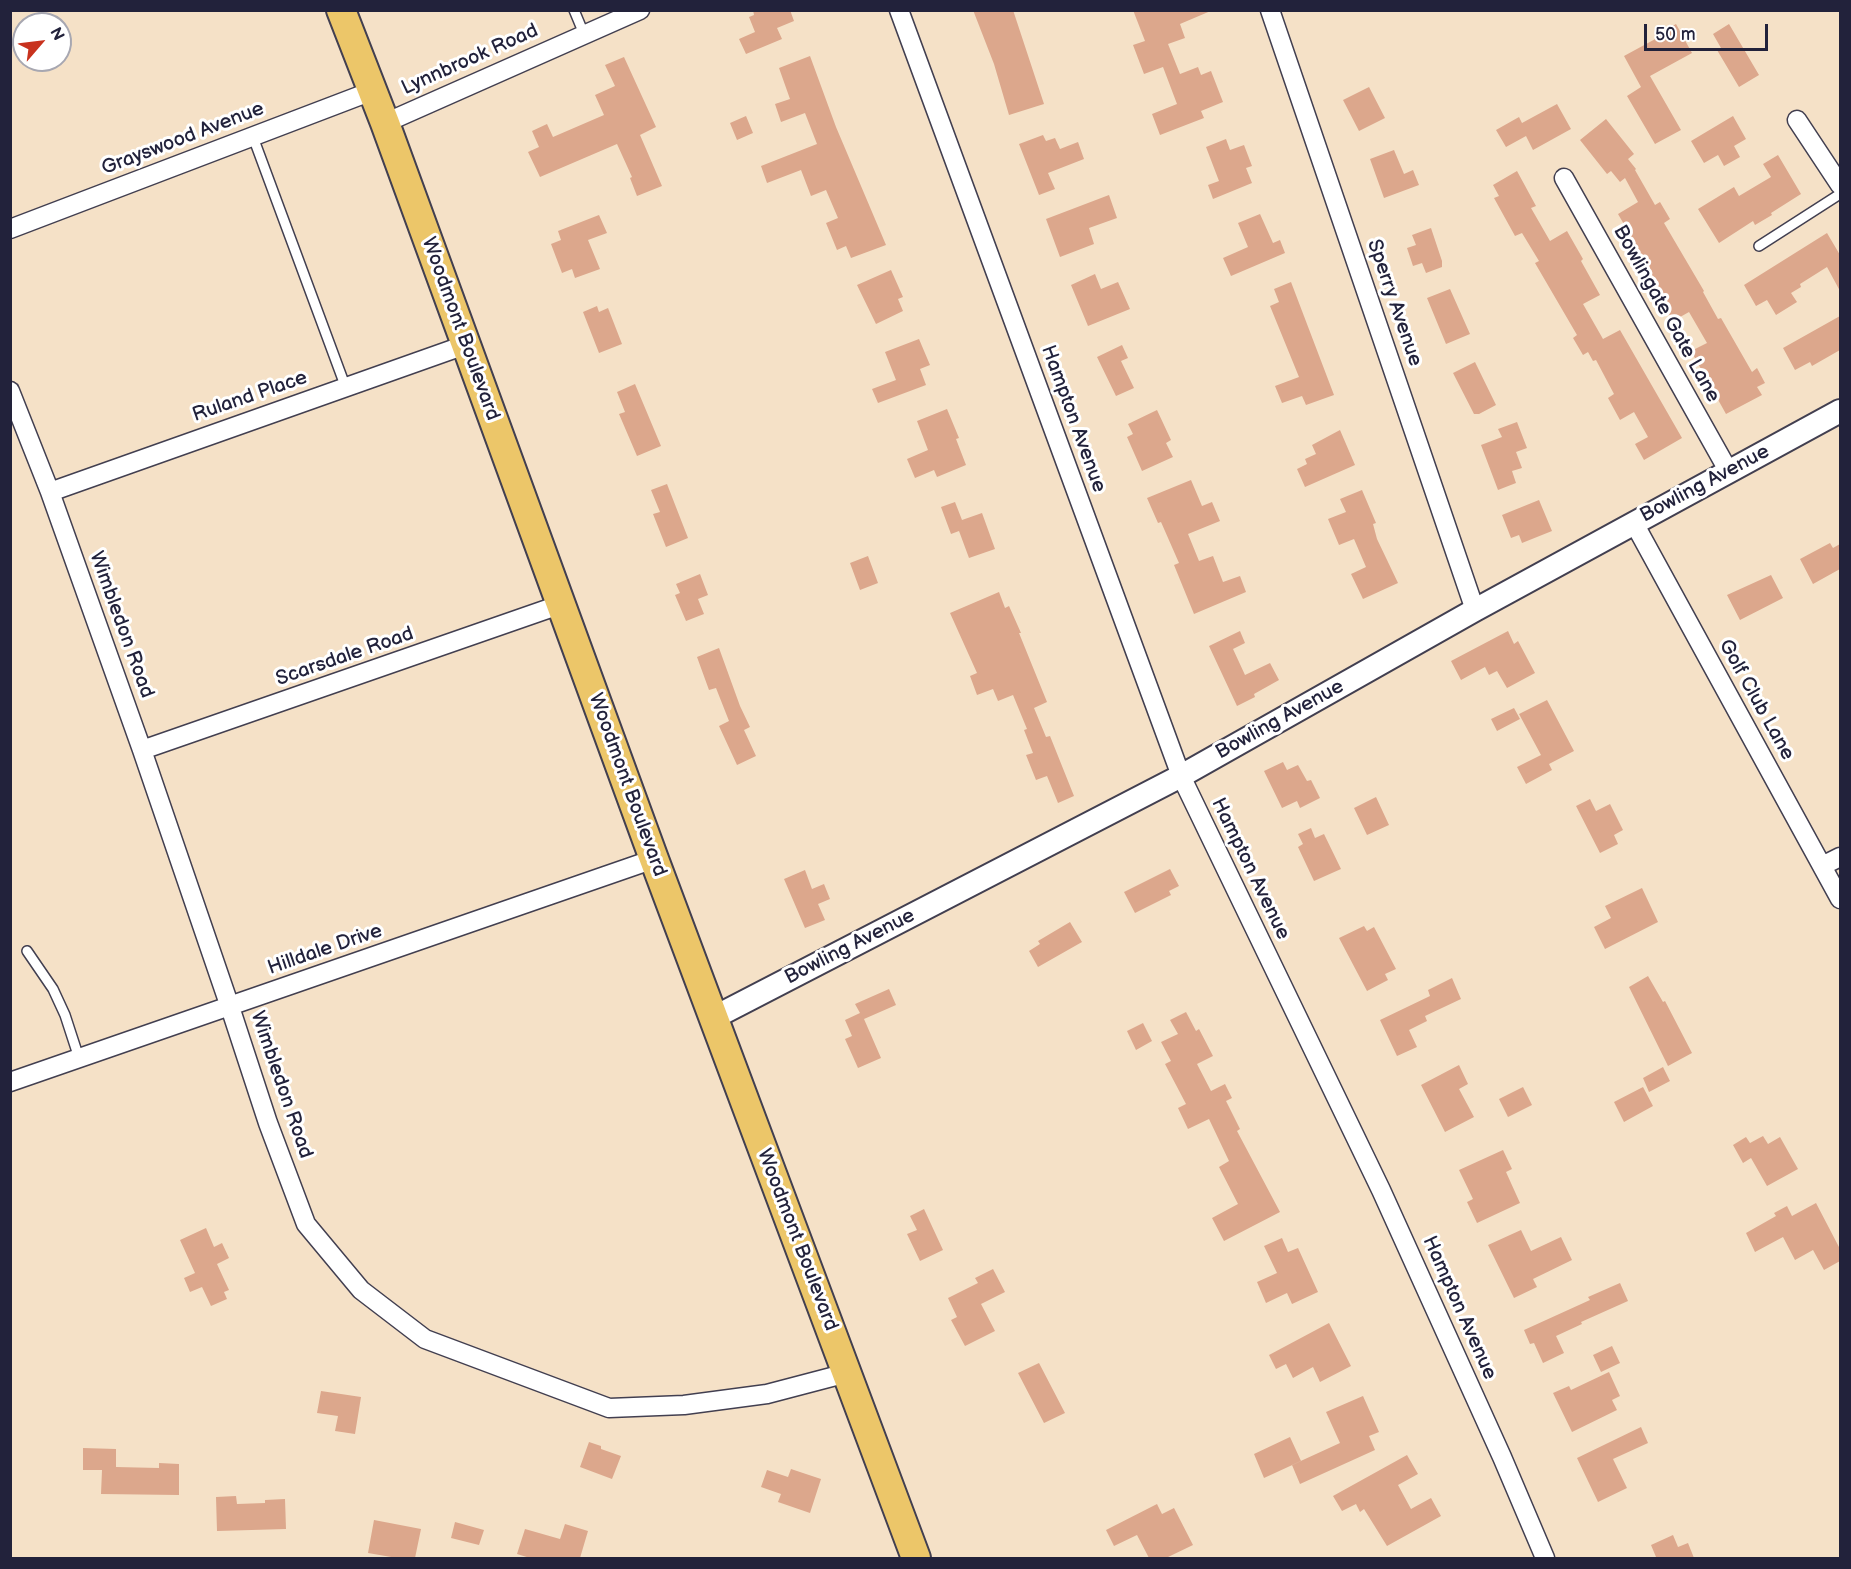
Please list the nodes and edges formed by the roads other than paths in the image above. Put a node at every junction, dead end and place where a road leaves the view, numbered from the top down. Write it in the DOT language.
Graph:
graph roads {
  1 [pos="341,10"];
  2 [pos="574,10"];
  3 [pos="640,10"];
  4 [pos="899,10"];
  5 [pos="1270,10"];
  6 [pos="584,34"];
  7 [pos="372,91"];
  8 [pos="1797,120"];
  9 [pos="385,123"];
  10 [pos="253,137"];
  11 [pos="1564,177"];
  12 [pos="1840,185"];
  13 [pos="1840,194"];
  14 [pos="10,229"];
  15 [pos="1759,246"];
  16 [pos="465,345"];
  17 [pos="346,388"];
  18 [pos="10,391"];
  19 [pos="1840,411"];
  20 [pos="1729,472"];
  21 [pos="50,492"];
  22 [pos="1634,522"];
  23 [pos="562,604"];
  24 [pos="1476,610"];
  25 [pos="142,750"];
  26 [pos="1181,776"];
  27 [pos="1840,858"];
  28 [pos="654,859"];
  29 [pos="1822,866"];
  30 [pos="1840,899"];
  31 [pos="27,951"];
  32 [pos="230,1007"];
  33 [pos="713,1018"];
  34 [pos="79,1058"];
  35 [pos="10,1082"];
  36 [pos="847,1374"];
  37 [pos="916,1558"];
  38 [pos="1545,1558"];
  1 -- 7 [label="main road, Woodmont Boulevard"];
  2 -- 6 [label="lane"];
  3 -- 6 [label="street, Lynnbrook Road"];
  4 -- 26 [label="street, Hampton Avenue"];
  5 -- 24 [label="street, Sperry Avenue"];
  6 -- 9 [label="street, Lynnbrook Road"];
  7 -- 9 [label="main road, Woodmont Boulevard"];
  7 -- 10 [label="street, Grayswood Avenue"];
  8 -- 12 [label="street"];
  9 -- 16 [label="main road, Woodmont Boulevard"];
  10 -- 14 [label="street, Grayswood Avenue"];
  10 -- 17 [label="lane"];
  11 -- 20 [label="street, Bowlingate Gate Lane"];
  13 -- 15 [label="lane"];
  16 -- 17 [label="street, Ruland Place"];
  16 -- 23 [label="main road, Woodmont Boulevard"];
  17 -- 21 [label="street, Ruland Place"];
  18 -- 21 [label="street, Wimbledon Road"];
  19 -- 20 [label="street, Bowling Avenue"];
  20 -- 22 [label="street, Bowling Avenue"];
  21 -- 25 [label="street, Wimbledon Road"];
  22 -- 24 [label="street, Bowling Avenue"];
  22 -- 29 [label="street, Golf Club Lane"];
  23 -- 25 [label="street, Scarsdale Road"];
  23 -- 28 [label="main road, Woodmont Boulevard"];
  24 -- 26 [label="street, Bowling Avenue"];
  25 -- 32 [label="street, Wimbledon Road"];
  26 -- 33 [label="street, Bowling Avenue"];
  26 -- 38 [label="street, Hampton Avenue"];
  27 -- 29 [label="street"];
  28 -- 32 [label="street, Hilldale Drive"];
  28 -- 33 [label="main road, Woodmont Boulevard"];
  29 -- 30 [label="street, Golf Club Lane"];
  31 -- 34 [label="lane"];
  32 -- 34 [label="street, Hilldale Drive"];
  32 -- 36 [label="street, Wimbledon Road"];
  33 -- 36 [label="main road, Woodmont Boulevard"];
  34 -- 35 [label="street, Hilldale Drive"];
  36 -- 37 [label="main road, Woodmont Boulevard"];
}
